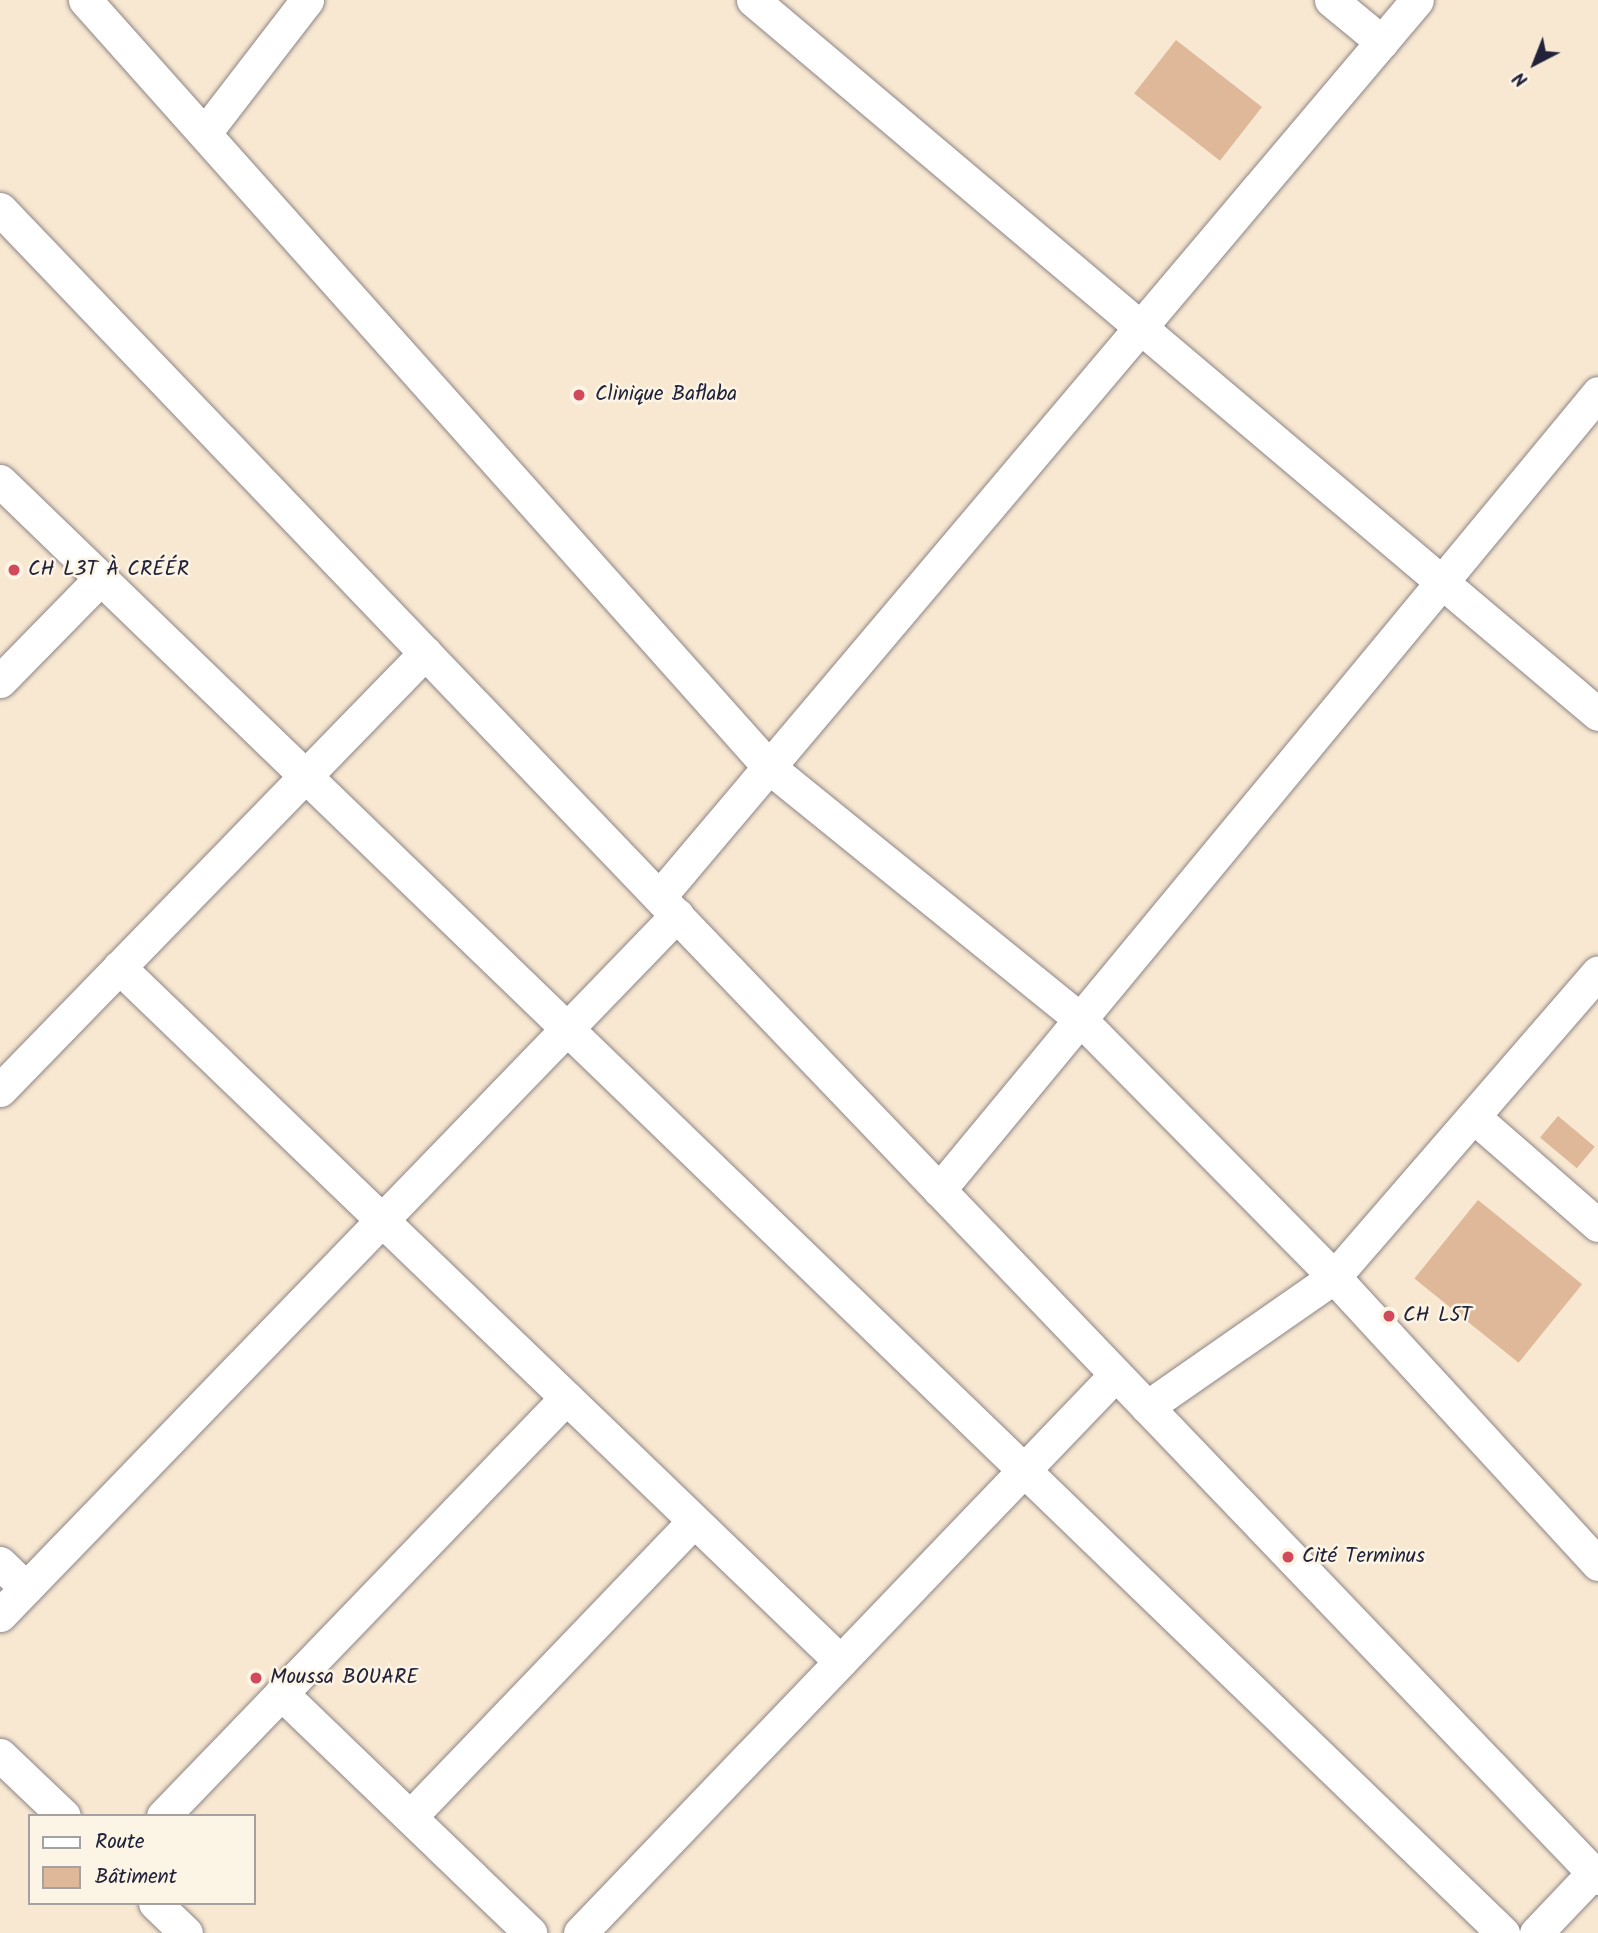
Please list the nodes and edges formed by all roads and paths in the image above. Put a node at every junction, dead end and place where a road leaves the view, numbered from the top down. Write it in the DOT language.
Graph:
graph roads {
  1 [pos="85,0"];
  2 [pos="307,0"];
  3 [pos="753,0"];
  4 [pos="1331,0"];
  5 [pos="1417,0"];
  6 [pos="1382,42"];
  7 [pos="207,130"];
  8 [pos="0,209"];
  9 [pos="1141,328"];
  10 [pos="1598,393"];
  11 [pos="0,481"];
  12 [pos="101,578"];
  13 [pos="1440,581"];
  14 [pos="425,653"];
  15 [pos="0,681"];
  16 [pos="1598,714"];
  17 [pos="771,768"];
  18 [pos="304,774"];
  19 [pos="668,906"];
  20 [pos="119,967"];
  21 [pos="1598,972"];
  22 [pos="1079,1018"];
  23 [pos="567,1029"];
  24 [pos="0,1090"];
  25 [pos="1474,1117"];
  26 [pos="939,1190"];
  27 [pos="382,1220"];
  28 [pos="1598,1225"];
  29 [pos="1334,1277"];
  30 [pos="1116,1374"];
  31 [pos="566,1398"];
  32 [pos="1147,1406"];
  33 [pos="1024,1470"];
  34 [pos="694,1521"];
  35 [pos="0,1563"];
  36 [pos="1598,1564"];
  37 [pos="26,1588"];
  38 [pos="0,1615"];
  39 [pos="840,1661"];
  40 [pos="281,1693"];
  41 [pos="0,1755"];
  42 [pos="62,1814"];
  43 [pos="165,1814"];
  44 [pos="410,1817"];
  45 [pos="1596,1876"];
  46 [pos="157,1905"];
  47 [pos="186,1933"];
  48 [pos="530,1933"];
  49 [pos="580,1933"];
  50 [pos="1503,1933"];
  51 [pos="1536,1933"];
  1 -- 7 [label="street"];
  2 -- 7 [label="street"];
  3 -- 9 [label="street"];
  4 -- 6 [label="street"];
  5 -- 6 [label="street"];
  6 -- 9 [label="street"];
  7 -- 17 [label="street"];
  8 -- 14 [label="street"];
  9 -- 13 [label="street"];
  9 -- 17 [label="street"];
  10 -- 13 [label="street"];
  11 -- 12 [label="street"];
  12 -- 15 [label="street"];
  12 -- 18 [label="street"];
  13 -- 16 [label="street"];
  13 -- 22 [label="street"];
  14 -- 18 [label="street"];
  14 -- 19 [label="street"];
  17 -- 19 [label="street"];
  17 -- 22 [label="street"];
  18 -- 20 [label="street"];
  18 -- 23 [label="street"];
  19 -- 23 [label="street"];
  19 -- 26 [label="street"];
  20 -- 24 [label="street"];
  20 -- 27 [label="street"];
  21 -- 25 [label="street"];
  22 -- 26 [label="street"];
  22 -- 29 [label="street"];
  23 -- 27 [label="street"];
  23 -- 33 [label="street"];
  25 -- 28 [label="street"];
  25 -- 29 [label="street"];
  26 -- 30 [label="street"];
  27 -- 31 [label="street"];
  27 -- 37 [label="street"];
  29 -- 32 [label="street"];
  29 -- 36 [label="street"];
  30 -- 32 [label="street"];
  30 -- 33 [label="street"];
  31 -- 34 [label="street"];
  31 -- 40 [label="street"];
  32 -- 45 [label="street"];
  33 -- 39 [label="street"];
  33 -- 50 [label="street"];
  34 -- 39 [label="street"];
  34 -- 44 [label="street"];
  35 -- 37 [label="street"];
  37 -- 38 [label="street"];
  39 -- 49 [label="street"];
  40 -- 43 [label="street"];
  40 -- 44 [label="street"];
  41 -- 42 [label="street"];
  44 -- 48 [label="street"];
  45 -- 51 [label="street"];
  46 -- 47 [label="street"];
}
